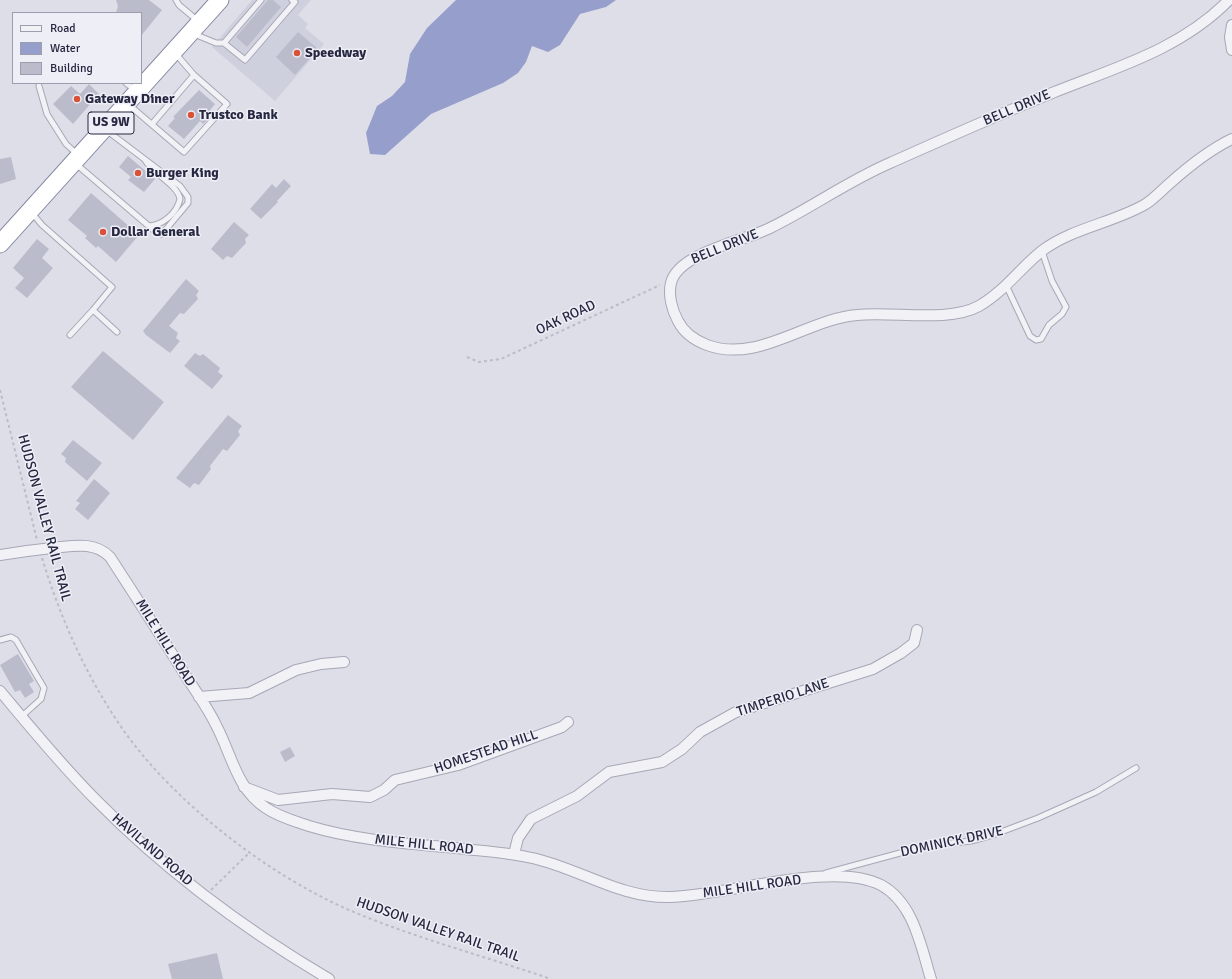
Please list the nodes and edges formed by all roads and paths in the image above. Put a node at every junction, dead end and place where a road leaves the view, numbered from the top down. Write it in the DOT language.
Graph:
graph roads {
  1 [pos="176,0"];
  2 [pos="220,0"];
  3 [pos="261,0"];
  4 [pos="292,0"];
  5 [pos="1229,0"];
  6 [pos="1232,25"];
  7 [pos="196,28"];
  8 [pos="224,43"];
  9 [pos="1232,50"];
  10 [pos="174,52"];
  11 [pos="194,75"];
  12 [pos="142,82"];
  13 [pos="140,84"];
  14 [pos="39,86"];
  15 [pos="130,93"];
  16 [pos="152,124"];
  17 [pos="105,129"];
  18 [pos="1232,139"];
  19 [pos="143,156"];
  20 [pos="77,160"];
  21 [pos="30,211"];
  22 [pos="149,226"];
  23 [pos="0,244"];
  24 [pos="1042,251"];
  25 [pos="672,280"];
  26 [pos="1006,285"];
  27 [pos="93,310"];
  28 [pos="117,332"];
  29 [pos="70,335"];
  30 [pos="467,357"];
  31 [pos="0,390"];
  32 [pos="39,547"];
  33 [pos="41,554"];
  34 [pos="0,555"];
  35 [pos="917,630"];
  36 [pos="0,640"];
  37 [pos="344,662"];
  38 [pos="0,691"];
  39 [pos="199,697"];
  40 [pos="21,717"];
  41 [pos="568,722"];
  42 [pos="1136,768"];
  43 [pos="244,787"];
  44 [pos="249,853"];
  45 [pos="514,854"];
  46 [pos="804,879"];
  47 [pos="205,896"];
  48 [pos="329,979"];
  49 [pos="551,979"];
  50 [pos="931,979"];
  1 -- 7 [label="lane"];
  2 -- 7 [label="highway, US 9W"];
  3 -- 8 [label="lane"];
  4 -- 8 [label="lane"];
  5 -- 25 [label="street, BELL DRIVE"];
  6 -- 9 [label="street"];
  7 -- 8 [label="lane"];
  7 -- 10 [label="highway, US 9W"];
  10 -- 11 [label="lane"];
  10 -- 12 [label="highway, US 9W"];
  11 -- 16 [label="lane"];
  11 -- 16 [label="lane"];
  13 -- 15 [label="highway, US 9W"];
  14 -- 20 [label="lane"];
  15 -- 16 [label="lane"];
  15 -- 17 [label="highway, US 9W"];
  17 -- 19 [label="lane"];
  17 -- 20 [label="highway, US 9W"];
  18 -- 24 [label="street"];
  19 -- 22 [label="lane"];
  19 -- 22 [label="lane"];
  20 -- 21 [label="highway, US 9W"];
  20 -- 22 [label="lane"];
  21 -- 23 [label="highway, US 9W"];
  21 -- 27 [label="lane"];
  24 -- 26 [label="street"];
  24 -- 26 [label="lane"];
  25 -- 26 [label="street"];
  25 -- 30 [label="path, OAK ROAD"];
  27 -- 28 [label="lane"];
  27 -- 29 [label="lane"];
  31 -- 32 [label="path, HUDSON VALLEY RAIL TRAIL"];
  33 -- 44 [label="path, HUDSON VALLEY RAIL TRAIL"];
  34 -- 39 [label="street, MILE HILL ROAD, bridge"];
  35 -- 45 [label="street, TIMPERIO LANE"];
  36 -- 40 [label="lane"];
  37 -- 39 [label="street"];
  38 -- 40 [label="street, HAVILAND ROAD"];
  39 -- 43 [label="street, MILE HILL ROAD"];
  40 -- 47 [label="street, HAVILAND ROAD"];
  41 -- 43 [label="street, HOMESTEAD HILL"];
  42 -- 46 [label="lane, DOMINICK DRIVE"];
  43 -- 45 [label="street, MILE HILL ROAD"];
  44 -- 47 [label="path"];
  44 -- 49 [label="path, HUDSON VALLEY RAIL TRAIL"];
  45 -- 46 [label="street, MILE HILL ROAD"];
  46 -- 50 [label="street, MILE HILL ROAD"];
  47 -- 48 [label="street, HAVILAND ROAD"];
}
